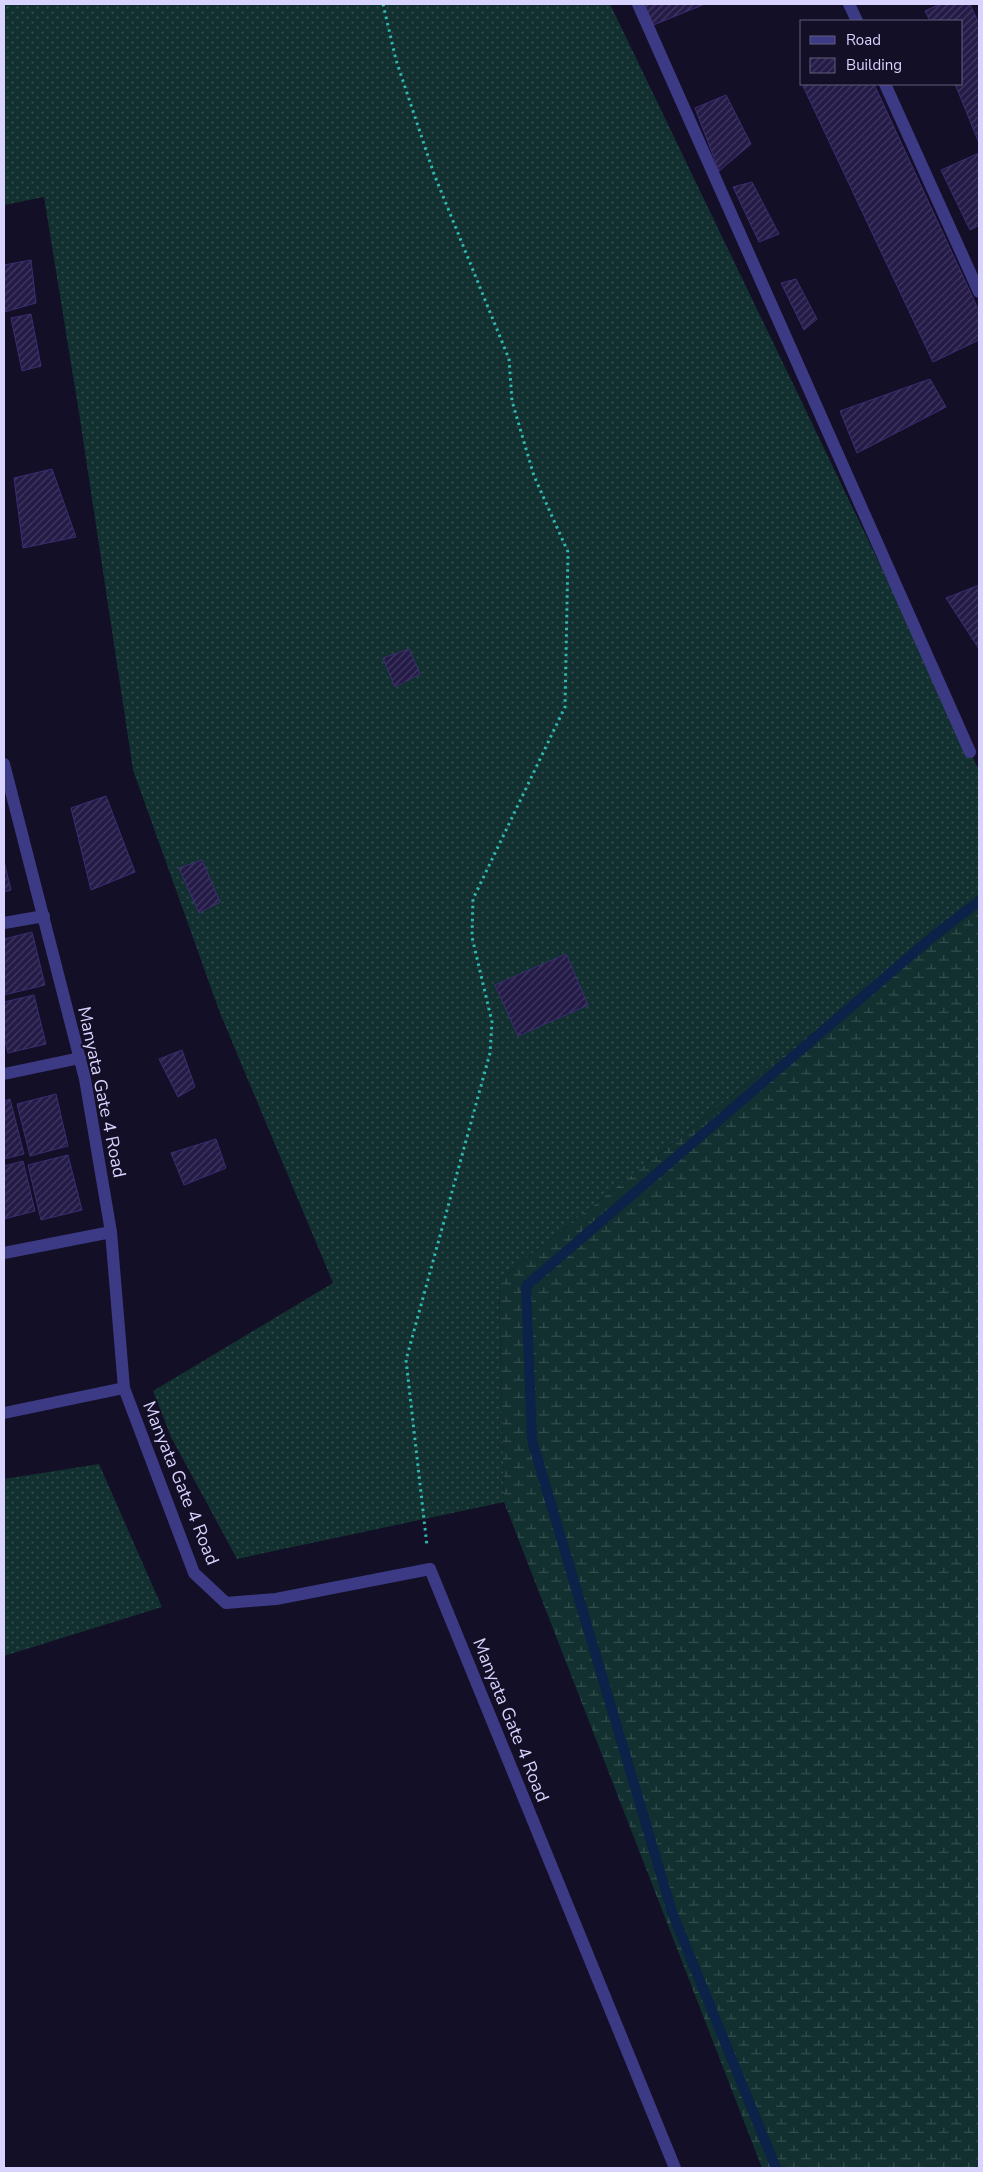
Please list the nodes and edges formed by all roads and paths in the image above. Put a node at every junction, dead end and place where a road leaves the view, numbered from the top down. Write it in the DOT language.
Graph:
graph roads {
  1 [pos="383,4"];
  2 [pos="638,4"];
  3 [pos="849,4"];
  4 [pos="857,20"];
  5 [pos="885,85"];
  6 [pos="979,292"];
  7 [pos="970,752"];
  8 [pos="4,764"];
  9 [pos="44,916"];
  10 [pos="4,923"];
  11 [pos="80,1058"];
  12 [pos="4,1074"];
  13 [pos="112,1232"];
  14 [pos="4,1253"];
  15 [pos="124,1388"];
  16 [pos="4,1413"];
  17 [pos="430,1569"];
  18 [pos="675,2168"];
  1 -- 17 [label="path"];
  2 -- 7 [label="street"];
  3 -- 4 [label="street"];
  5 -- 6 [label="street"];
  8 -- 9 [label="street, Manyata Gate 4 Road"];
  9 -- 10 [label="street"];
  9 -- 11 [label="street, Manyata Gate 4 Road"];
  11 -- 12 [label="street"];
  11 -- 13 [label="street, Manyata Gate 4 Road"];
  13 -- 14 [label="street"];
  13 -- 15 [label="street, Manyata Gate 4 Road"];
  15 -- 16 [label="street"];
  15 -- 17 [label="street, Manyata Gate 4 Road"];
  17 -- 18 [label="street, Manyata Gate 4 Road"];
}
